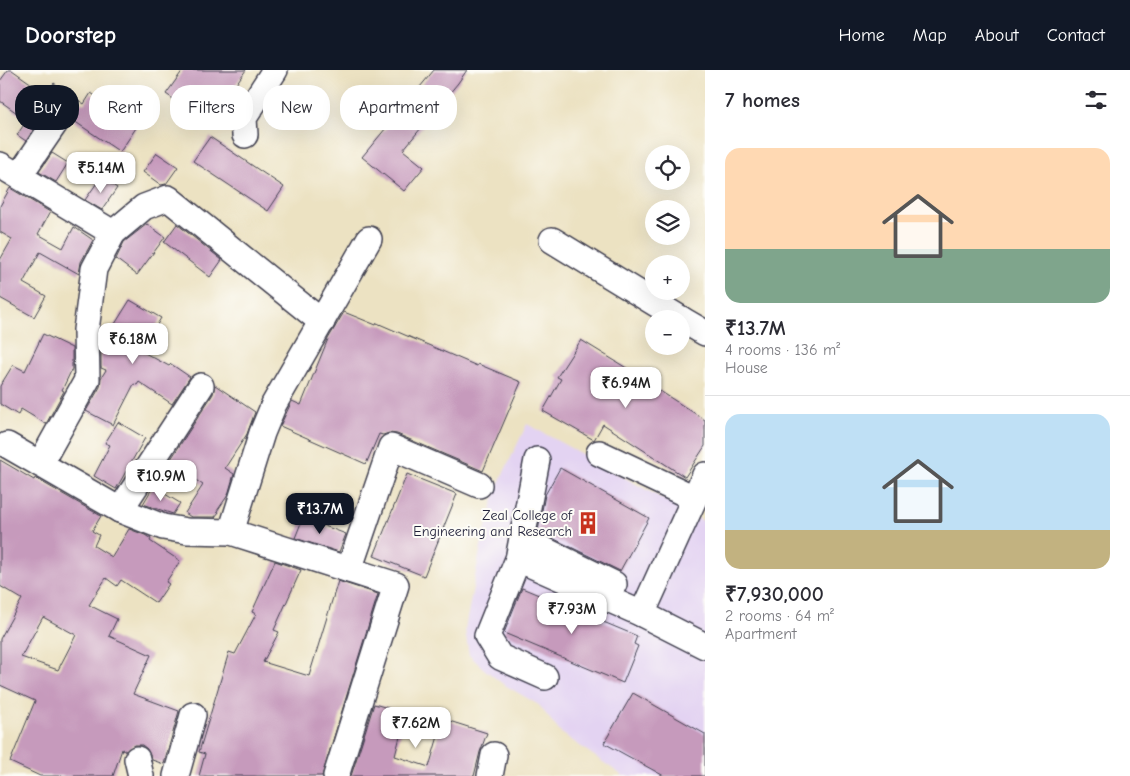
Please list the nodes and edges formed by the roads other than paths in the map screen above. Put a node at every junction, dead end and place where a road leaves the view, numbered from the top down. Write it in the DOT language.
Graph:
graph roads {
  1 [pos="275,70"];
  2 [pos="46,130"];
  3 [pos="245,135"];
  4 [pos="9,171"];
  5 [pos="113,233"];
  6 [pos="369,239"];
  7 [pos="552,240"];
  8 [pos="666,310"];
  9 [pos="322,322"];
  10 [pos="690,324"];
  11 [pos="705,333"];
  12 [pos="200,386"];
  13 [pos="2,449"];
  14 [pos="599,453"];
  15 [pos="537,460"];
  16 [pos="40,464"];
  17 [pos="705,474"];
  18 [pos="479,484"];
  19 [pos="694,498"];
  20 [pos="120,510"];
  21 [pos="231,532"];
  22 [pos="520,549"];
  23 [pos="349,570"];
  24 [pos="626,590"];
  25 [pos="642,614"];
  26 [pos="705,646"];
  27 [pos="545,678"];
  28 [pos="176,776"];
  29 [pos="190,776"];
  30 [pos="336,776"];
  1 -- 3 [label="street"];
  2 -- 4 [label="street"];
  4 -- 5 [label="street"];
  5 -- 9 [label="street"];
  5 -- 16 [label="street"];
  6 -- 9 [label="street"];
  7 -- 8 [label="street"];
  9 -- 21 [label="street"];
  10 -- 11 [label="street"];
  12 -- 20 [label="street"];
  13 -- 16 [label="street"];
  14 -- 19 [label="street"];
  15 -- 22 [label="street"];
  16 -- 20 [label="street"];
  17 -- 19 [label="street"];
  18 -- 23 [label="street"];
  19 -- 25 [label="street"];
  20 -- 21 [label="street"];
  21 -- 23 [label="street"];
  22 -- 24 [label="street"];
  22 -- 25 [label="street"];
  22 -- 27 [label="street"];
  23 -- 30 [label="street"];
  25 -- 26 [label="street"];
  28 -- 29 [label="street"];
}
